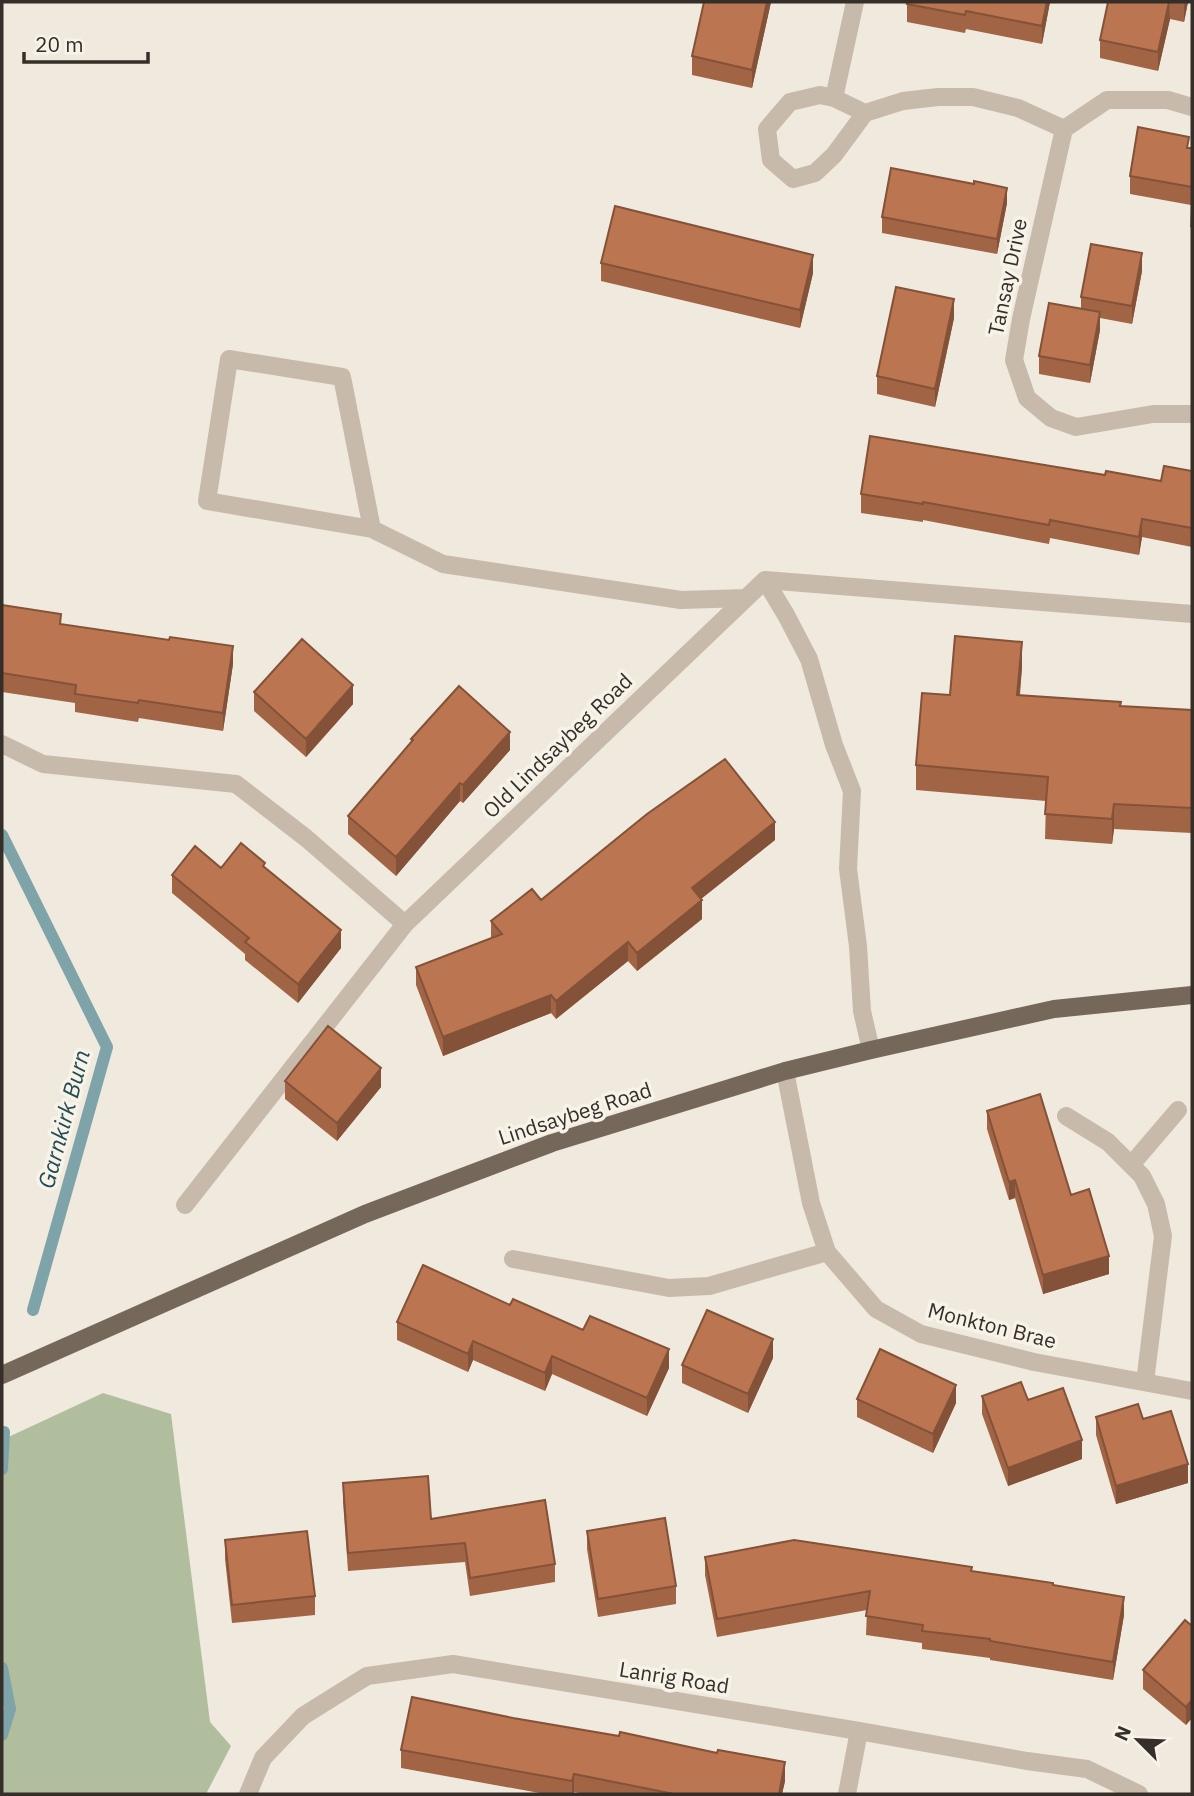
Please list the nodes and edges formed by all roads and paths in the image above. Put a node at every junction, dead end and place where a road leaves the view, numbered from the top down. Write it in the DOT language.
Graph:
graph roads {
  1 [pos="855,2"];
  2 [pos="834,98"];
  3 [pos="1192,107"];
  4 [pos="865,113"];
  5 [pos="1064,129"];
  6 [pos="1192,414"];
  7 [pos="372,529"];
  8 [pos="765,580"];
  9 [pos="746,598"];
  10 [pos="1192,614"];
  11 [pos="2,744"];
  12 [pos="405,923"];
  13 [pos="1192,995"];
  14 [pos="871,1051"];
  15 [pos="785,1071"];
  16 [pos="1178,1110"];
  17 [pos="1066,1116"];
  18 [pos="1131,1165"];
  19 [pos="185,1205"];
  20 [pos="827,1252"];
  21 [pos="513,1259"];
  22 [pos="2,1375"];
  23 [pos="1145,1382"];
  24 [pos="1192,1391"];
  25 [pos="859,1731"];
  26 [pos="248,1794"];
  27 [pos="847,1794"];
  28 [pos="1139,1794"];
  1 -- 2 [label="street"];
  2 -- 4 [label="street"];
  2 -- 4 [label="street"];
  3 -- 5 [label="street"];
  4 -- 5 [label="street"];
  5 -- 6 [label="street, Tansay Drive"];
  7 -- 7 [label="street"];
  7 -- 9 [label="street"];
  8 -- 9 [label="street, Old Lindsaybeg Road"];
  8 -- 10 [label="street"];
  8 -- 14 [label="street"];
  9 -- 12 [label="street, Old Lindsaybeg Road"];
  11 -- 12 [label="street"];
  12 -- 19 [label="street, Old Lindsaybeg Road"];
  13 -- 14 [label="main road, Lindsaybeg Road"];
  14 -- 15 [label="main road, Lindsaybeg Road"];
  15 -- 20 [label="street, Monkton Brae"];
  15 -- 22 [label="main road, Lindsaybeg Road"];
  16 -- 18 [label="street"];
  17 -- 18 [label="street"];
  18 -- 23 [label="street"];
  20 -- 21 [label="street"];
  20 -- 23 [label="street, Monkton Brae"];
  23 -- 24 [label="street, Monkton Brae"];
  25 -- 26 [label="street, Lanrig Road"];
  25 -- 27 [label="street"];
  25 -- 28 [label="street, Lanrig Road"];
}
